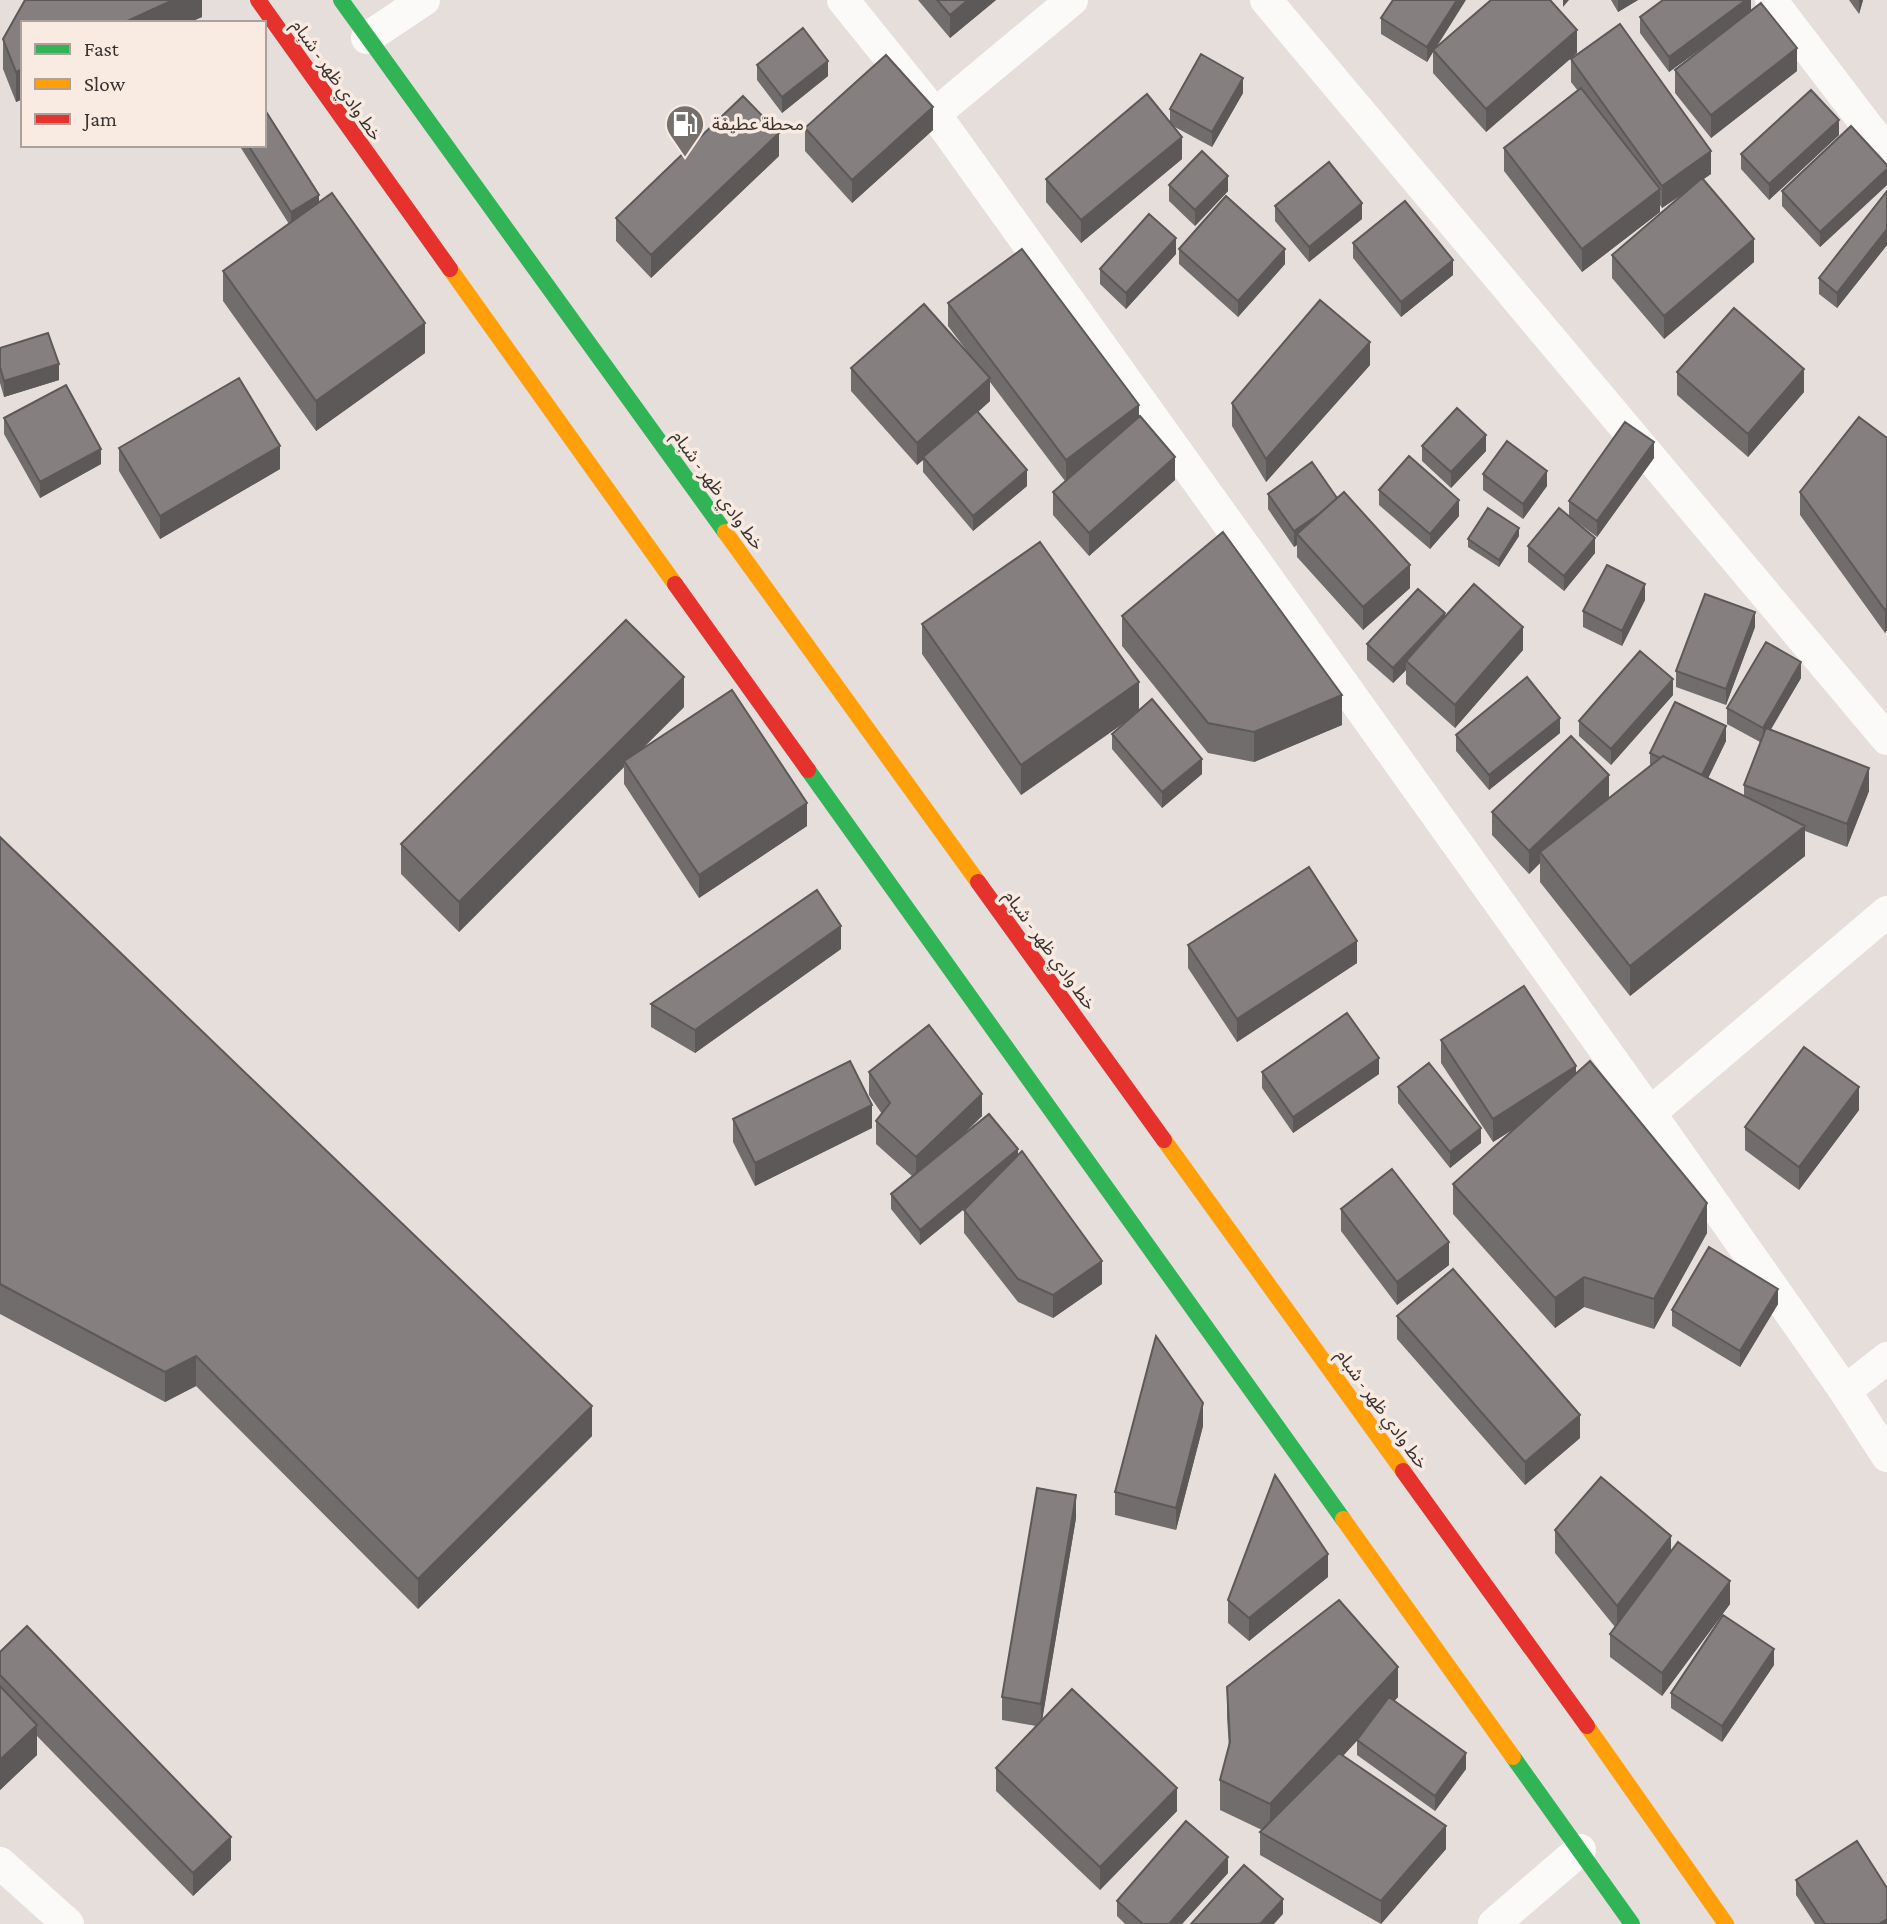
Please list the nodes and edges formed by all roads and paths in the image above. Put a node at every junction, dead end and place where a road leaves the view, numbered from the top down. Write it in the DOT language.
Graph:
graph roads {
  1 [pos="258,0"];
  2 [pos="341,0"];
  3 [pos="424,0"];
  4 [pos="843,0"];
  5 [pos="1072,0"];
  6 [pos="1266,0"];
  7 [pos="1770,0"];
  8 [pos="367,38"];
  9 [pos="935,114"];
  10 [pos="1887,152"];
  11 [pos="1887,739"];
  12 [pos="1887,912"];
  13 [pos="1650,1113"];
  14 [pos="1887,1358"];
  15 [pos="1845,1391"];
  16 [pos="1887,1456"];
  17 [pos="1580,1850"];
  18 [pos="0,1863"];
  19 [pos="68,1924"];
  20 [pos="1494,1924"];
  21 [pos="1632,1924"];
  22 [pos="1726,1924"];
  1 -- 17 [label="main road, خط وادي ظهر - شبام"];
  2 -- 8 [label="main road, خط وادي ظهر - شبام"];
  3 -- 8 [label="street"];
  4 -- 9 [label="street"];
  5 -- 9 [label="street"];
  6 -- 11 [label="street"];
  7 -- 10 [label="street"];
  8 -- 22 [label="main road, خط وادي ظهر - شبام"];
  9 -- 13 [label="street"];
  12 -- 13 [label="street"];
  13 -- 15 [label="street"];
  14 -- 15 [label="street"];
  15 -- 16 [label="street"];
  17 -- 20 [label="street"];
  17 -- 21 [label="main road, خط وادي ظهر - شبام"];
  18 -- 19 [label="street"];
}
